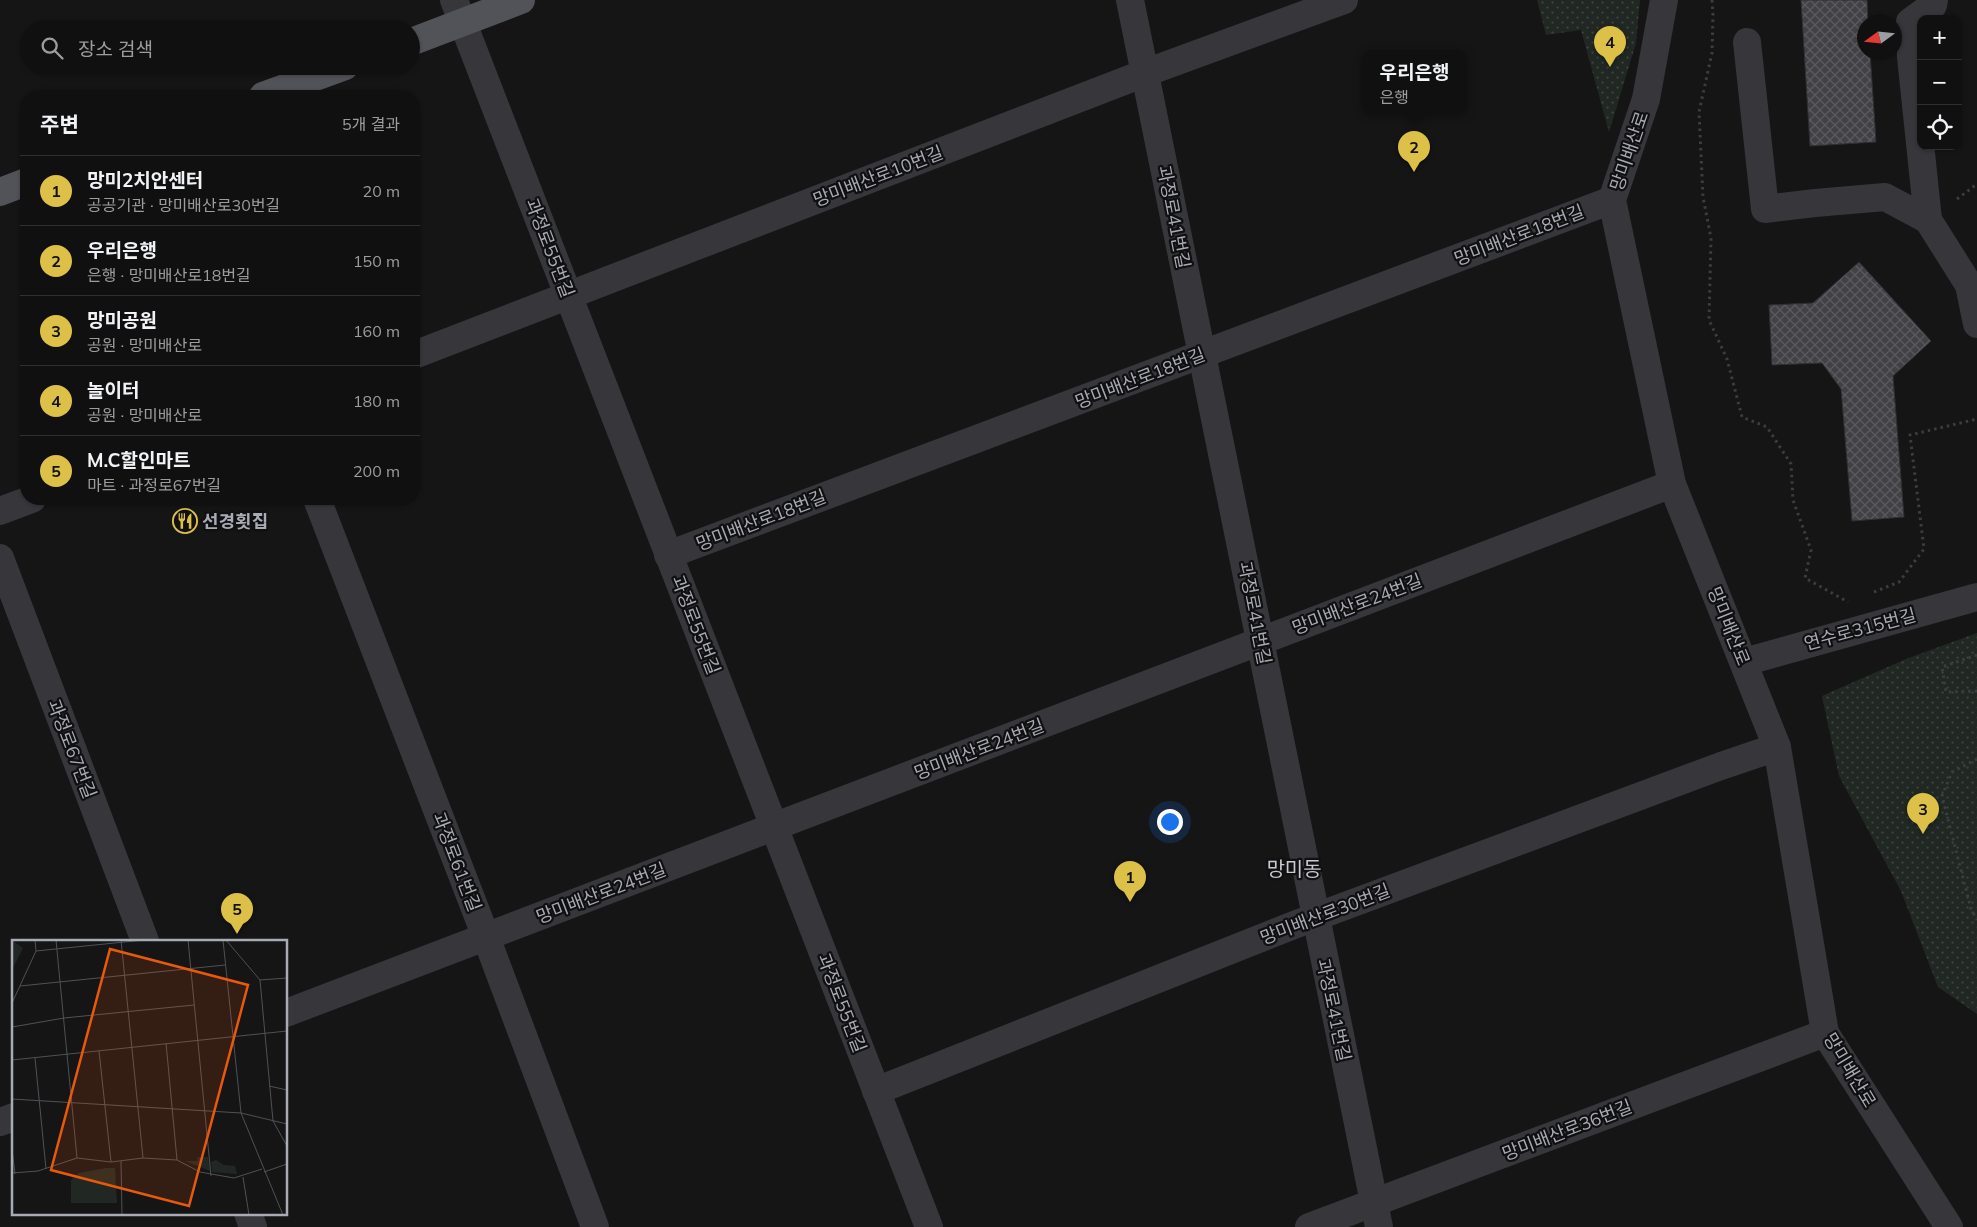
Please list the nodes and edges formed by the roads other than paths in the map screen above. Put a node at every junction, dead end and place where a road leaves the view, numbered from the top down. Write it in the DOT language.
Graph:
graph roads {
  1 [pos="521,0"];
  2 [pos="1130,0"];
  3 [pos="1344,0"];
  4 [pos="1664,0"];
  5 [pos="1934,0"];
  6 [pos="458,12"];
  7 [pos="420,36"];
  8 [pos="1747,42"];
  9 [pos="1145,73"];
  10 [pos="321,75"];
  11 [pos="280,90"];
  12 [pos="20,184"];
  13 [pos="0,192"];
  14 [pos="1612,200"];
  15 [pos="1928,220"];
  16 [pos="569,297"];
  17 [pos="1977,324"];
  18 [pos="420,353"];
  19 [pos="1202,355"];
  20 [pos="1672,484"];
  21 [pos="20,504"];
  22 [pos="319,505"];
  23 [pos="0,511"];
  24 [pos="668,555"];
  25 [pos="0,558"];
  26 [pos="1977,597"];
  27 [pos="1260,641"];
  28 [pos="1744,662"];
  29 [pos="1777,747"];
  30 [pos="774,827"];
  31 [pos="1315,917"];
  32 [pos="486,937"];
  33 [pos="145,940"];
  34 [pos="288,1012"];
  35 [pos="1825,1034"];
  36 [pos="876,1091"];
  37 [pos="12,1118"];
  38 [pos="0,1122"];
  39 [pos="248,1214"];
  40 [pos="1376,1215"];
  41 [pos="253,1227"];
  42 [pos="594,1227"];
  43 [pos="929,1227"];
  44 [pos="1309,1227"];
  45 [pos="1949,1227"];
  1 -- 6 [label="main road"];
  2 -- 9 [label="street, 과정로41번길"];
  3 -- 9 [label="street, 망미배산로10번길"];
  4 -- 14 [label="street, 망미배산로"];
  5 -- 15 [label="street"];
  6 -- 7 [label="main road"];
  6 -- 16 [label="street, 과정로55번길"];
  8 -- 15 [label="street"];
  9 -- 16 [label="street, 망미배산로10번길"];
  9 -- 19 [label="street, 과정로41번길"];
  10 -- 11 [label="main road"];
  12 -- 13 [label="main road"];
  14 -- 19 [label="street, 망미배산로18번길"];
  14 -- 20 [label="street, 망미배산로"];
  15 -- 17 [label="street"];
  16 -- 18 [label="street, 망미배산로10번길"];
  16 -- 24 [label="street, 과정로55번길"];
  19 -- 24 [label="street, 망미배산로18번길"];
  19 -- 27 [label="street, 과정로41번길"];
  20 -- 27 [label="street, 망미배산로24번길"];
  20 -- 28 [label="street, 망미배산로"];
  21 -- 23 [label="street"];
  22 -- 32 [label="street, 과정로61번길"];
  24 -- 30 [label="street, 과정로55번길"];
  25 -- 33 [label="street, 과정로67번길"];
  26 -- 28 [label="street, 연수로315번길"];
  27 -- 30 [label="street, 망미배산로24번길"];
  27 -- 31 [label="street, 과정로41번길"];
  28 -- 29 [label="street, 망미배산로"];
  29 -- 31 [label="street, 망미배산로30번길"];
  29 -- 35 [label="street, 망미배산로"];
  30 -- 32 [label="street, 망미배산로24번길"];
  30 -- 36 [label="street, 과정로55번길"];
  31 -- 36 [label="street, 망미배산로30번길"];
  31 -- 40 [label="street, 과정로41번길"];
  32 -- 34 [label="street, 망미배산로24번길"];
  32 -- 42 [label="street, 과정로61번길"];
  35 -- 40 [label="street, 망미배산로36번길"];
  35 -- 45 [label="street, 망미배산로"];
  36 -- 43 [label="street, 과정로55번길"];
  37 -- 38 [label="street"];
  39 -- 41 [label="street"];
  40 -- 44 [label="street, 망미배산로36번길"];
}
